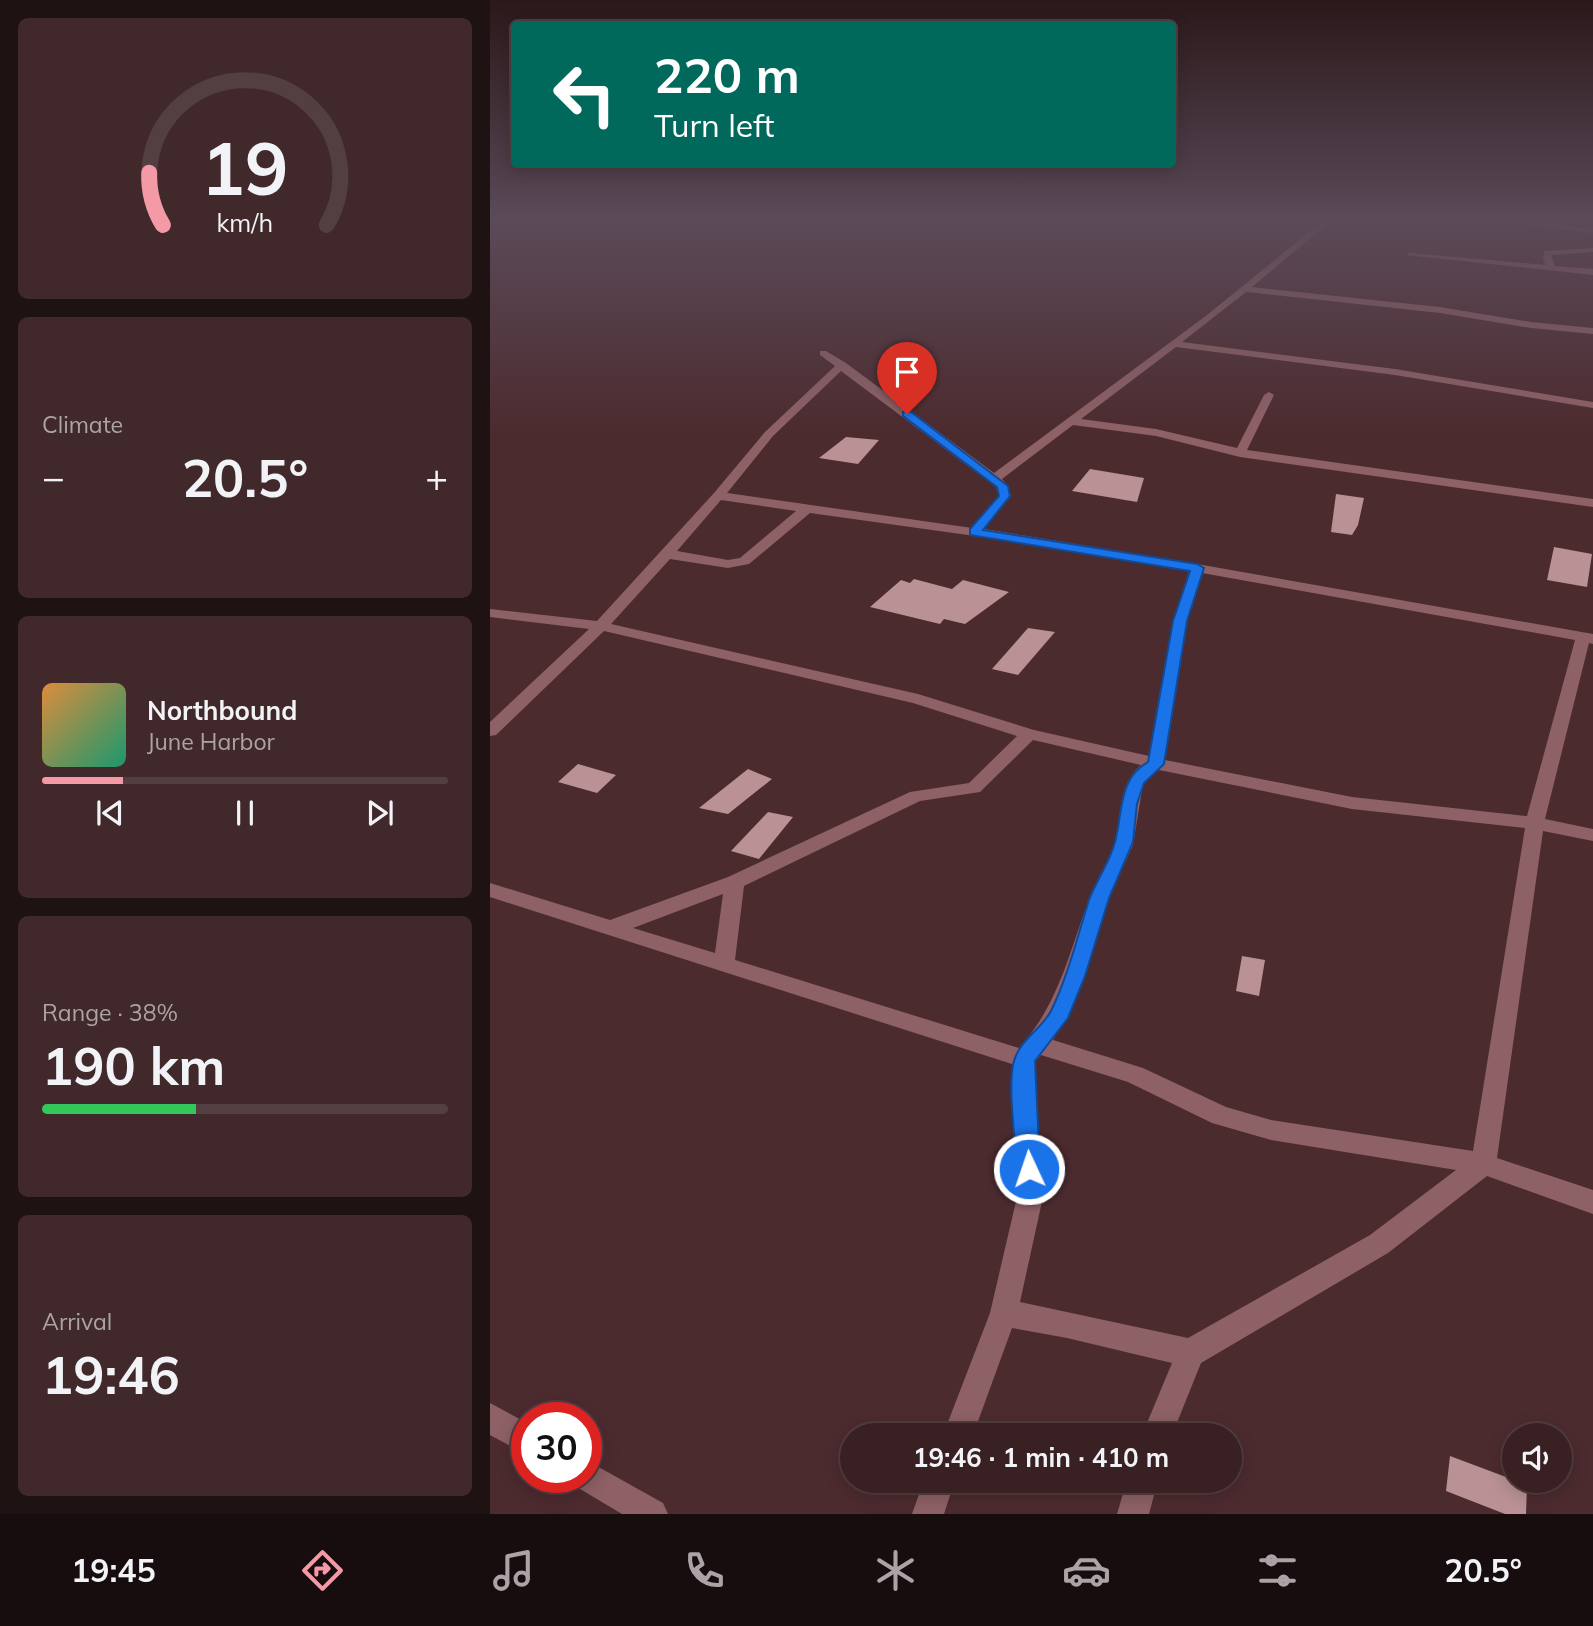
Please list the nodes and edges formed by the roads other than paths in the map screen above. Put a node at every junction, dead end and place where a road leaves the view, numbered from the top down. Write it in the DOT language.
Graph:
graph roads {
  1 [pos="1244,291"];
  2 [pos="1261,291"];
  3 [pos="1593,331"];
  4 [pos="1173,344"];
  5 [pos="823,353"];
  6 [pos="842,365"];
  7 [pos="1269,395"];
  8 [pos="1593,405"];
  9 [pos="1070,421"];
  10 [pos="1240,453"];
  11 [pos="994,479"];
  12 [pos="718,496"];
  13 [pos="1593,503"];
  14 [pos="807,509"];
  15 [pos="975,532"];
  16 [pos="667,554"];
  17 [pos="1197,568"];
  18 [pos="490,613"];
  19 [pos="601,626"];
  20 [pos="1588,638"];
  21 [pos="490,731"];
  22 [pos="1029,734"];
  23 [pos="1156,764"];
  24 [pos="1535,823"];
  25 [pos="1593,835"];
  26 [pos="735,882"];
  27 [pos="490,890"];
  28 [pos="613,927"];
  29 [pos="724,964"];
  30 [pos="1031,1052"];
  31 [pos="1484,1164"];
  32 [pos="1593,1202"];
  33 [pos="1004,1313"];
  34 [pos="1190,1353"];
  35 [pos="490,1418"];
  36 [pos="963,1423"];
  37 [pos="1162,1423"];
  38 [pos="511,1430"];
  39 [pos="602,1484"];
  40 [pos="935,1493"];
  41 [pos="1139,1493"];
  42 [pos="652,1514"];
  43 [pos="928,1514"];
  44 [pos="1133,1514"];
  1 -- 4 [label="street"];
  2 -- 3 [label="street"];
  4 -- 8 [label="street"];
  4 -- 9 [label="street"];
  5 -- 6 [label="street"];
  6 -- 11 [label="street"];
  6 -- 12 [label="street"];
  7 -- 10 [label="street"];
  9 -- 10 [label="street"];
  9 -- 11 [label="street"];
  10 -- 13 [label="street"];
  11 -- 15 [label="street"];
  12 -- 14 [label="street"];
  12 -- 16 [label="street"];
  14 -- 15 [label="street"];
  14 -- 16 [label="street"];
  15 -- 17 [label="street"];
  16 -- 19 [label="street"];
  17 -- 20 [label="street"];
  17 -- 23 [label="street"];
  18 -- 19 [label="street"];
  19 -- 21 [label="street"];
  19 -- 22 [label="street"];
  20 -- 24 [label="street"];
  22 -- 23 [label="street"];
  22 -- 26 [label="street"];
  23 -- 24 [label="street"];
  23 -- 30 [label="street"];
  24 -- 25 [label="street"];
  24 -- 31 [label="street"];
  26 -- 28 [label="street"];
  26 -- 29 [label="street"];
  27 -- 28 [label="street"];
  28 -- 29 [label="street"];
  29 -- 30 [label="street"];
  30 -- 31 [label="street"];
  30 -- 33 [label="street"];
  31 -- 32 [label="street"];
  31 -- 34 [label="street"];
  33 -- 34 [label="street"];
  33 -- 36 [label="street"];
  34 -- 37 [label="street"];
  35 -- 38 [label="street"];
  39 -- 42 [label="street"];
  40 -- 43 [label="street"];
  41 -- 44 [label="street"];
}
